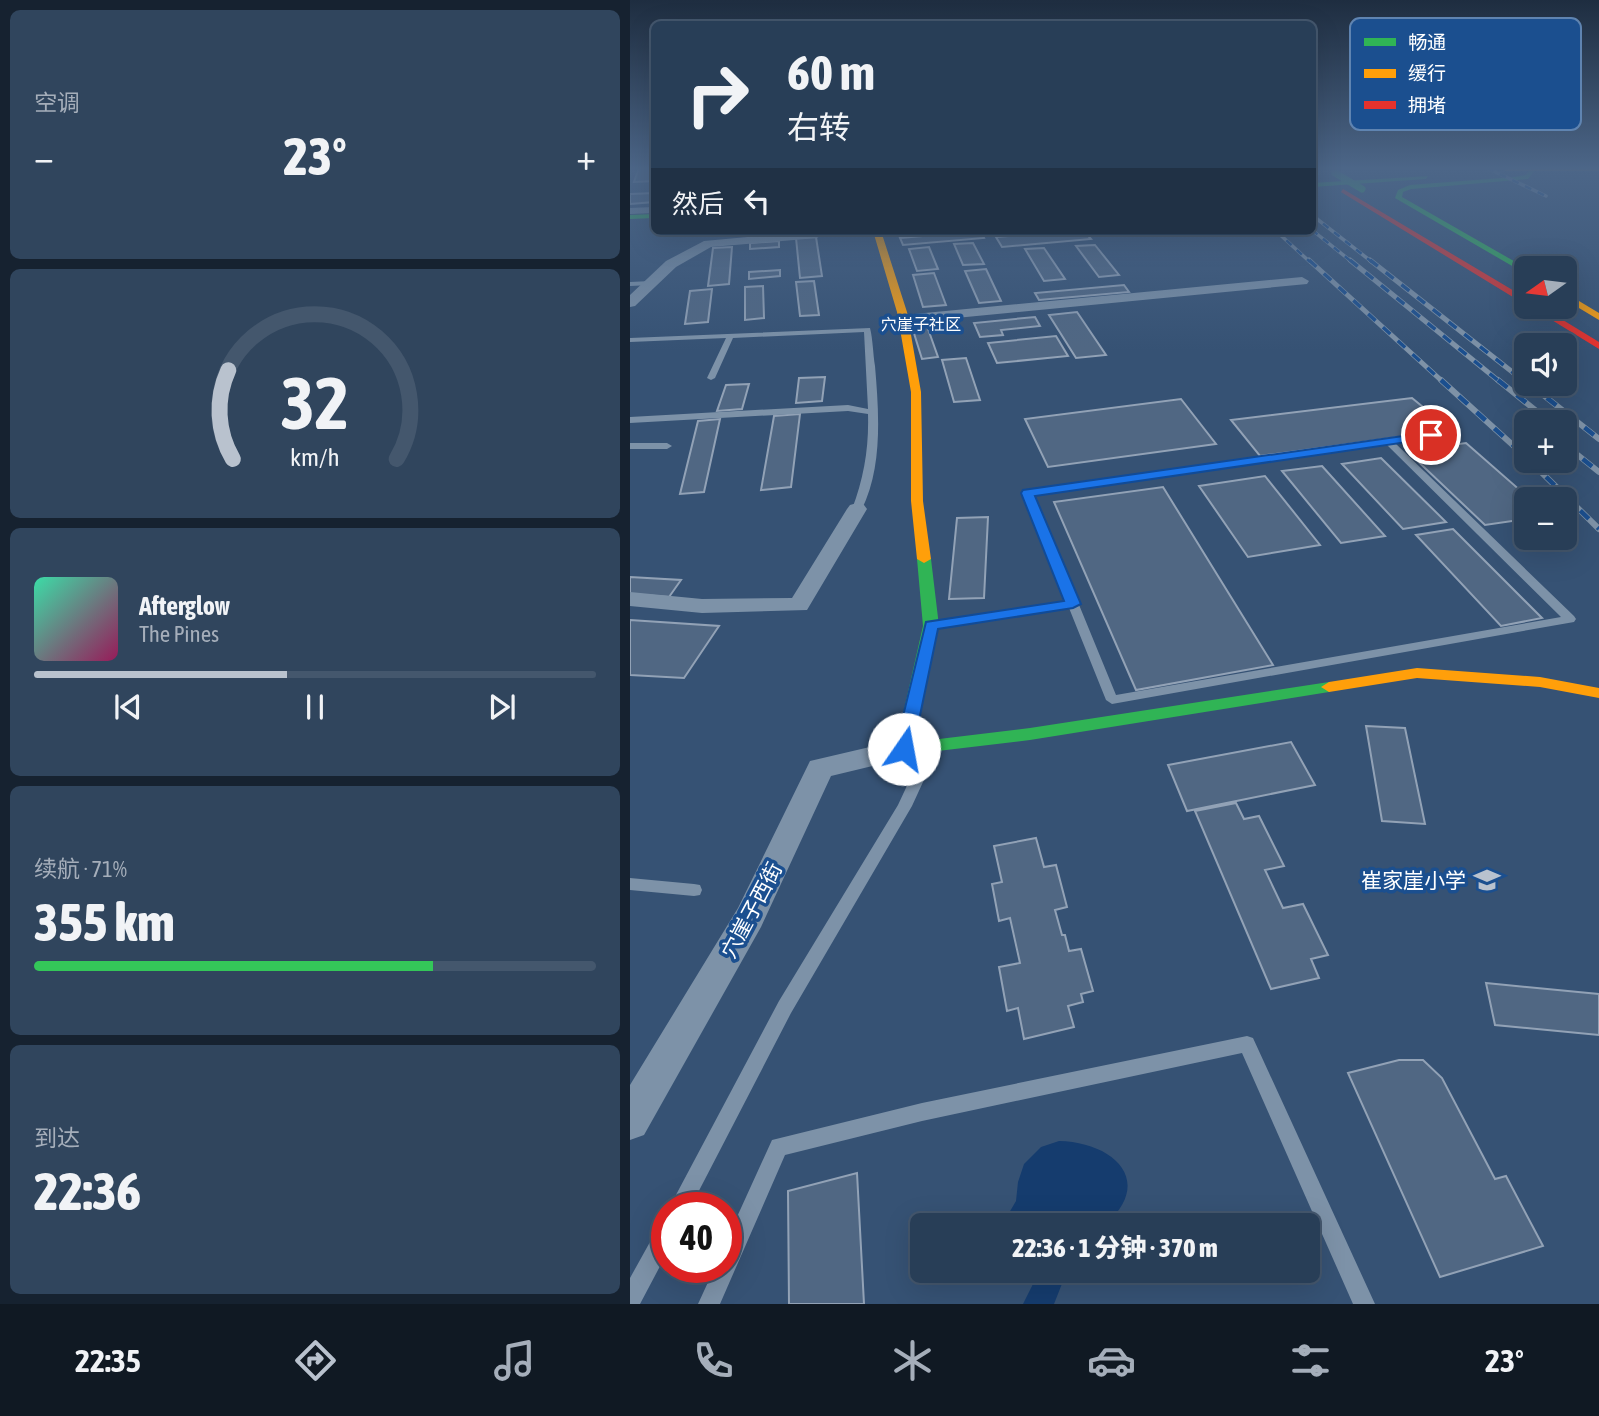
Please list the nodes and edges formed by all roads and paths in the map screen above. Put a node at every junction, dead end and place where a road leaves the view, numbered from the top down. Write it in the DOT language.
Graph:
graph roads {
  1 [pos="1405,229"];
  2 [pos="1431,229"];
  3 [pos="1452,229"];
  4 [pos="806,235"];
  5 [pos="878,235"];
  6 [pos="1514,264"];
  7 [pos="1514,277"];
  8 [pos="1302,281"];
  9 [pos="630,284"];
  10 [pos="650,284"];
  11 [pos="1514,295"];
  12 [pos="630,303"];
  13 [pos="1577,303"];
  14 [pos="1577,313"];
  15 [pos="1599,317"];
  16 [pos="904,319"];
  17 [pos="1554,319"];
  18 [pos="1599,325"];
  19 [pos="730,337"];
  20 [pos="630,340"];
  21 [pos="1599,346"];
  22 [pos="711,378"];
  23 [pos="873,412"];
  24 [pos="630,420"];
  25 [pos="1452,432"];
  26 [pos="1388,441"];
  27 [pos="630,446"];
  28 [pos="667,446"];
  29 [pos="858,509"];
  30 [pos="630,599"];
  31 [pos="1073,604"];
  32 [pos="931,626"];
  33 [pos="1599,693"];
  34 [pos="918,747"];
  35 [pos="630,884"];
  36 [pos="694,890"];
  37 [pos="630,1121"];
  38 [pos="687,1192"];
  39 [pos="742,1230"];
  40 [pos="651,1261"];
  41 [pos="718,1283"];
  42 [pos="630,1300"];
  43 [pos="709,1304"];
  44 [pos="1364,1304"];
  1 -- 11 [label="main road"];
  2 -- 7 [label="main road, bridge"];
  3 -- 6 [label="main road"];
  4 -- 10 [label="street"];
  5 -- 16 [label="main road"];
  8 -- 16 [label="street"];
  9 -- 10 [label="lane"];
  10 -- 12 [label="street"];
  13 -- 15 [label="main road"];
  14 -- 18 [label="main road"];
  16 -- 32 [label="main road"];
  17 -- 21 [label="main road"];
  19 -- 20 [label="lane"];
  19 -- 22 [label="lane"];
  19 -- 23 [label="lane"];
  23 -- 24 [label="lane"];
  23 -- 29 [label="lane"];
  25 -- 26 [label="lane"];
  26 -- 31 [label="lane"];
  26 -- 31 [label="lane"];
  27 -- 28 [label="lane"];
  29 -- 30 [label="street"];
  31 -- 32 [label="lane"];
  32 -- 34 [label="main road"];
  33 -- 34 [label="main road"];
  34 -- 37 [label="street, 穴崖子西街"];
  34 -- 38 [label="lane"];
  35 -- 36 [label="lane"];
  39 -- 44 [label="lane"];
  40 -- 42 [label="lane"];
  41 -- 43 [label="lane"];
}
